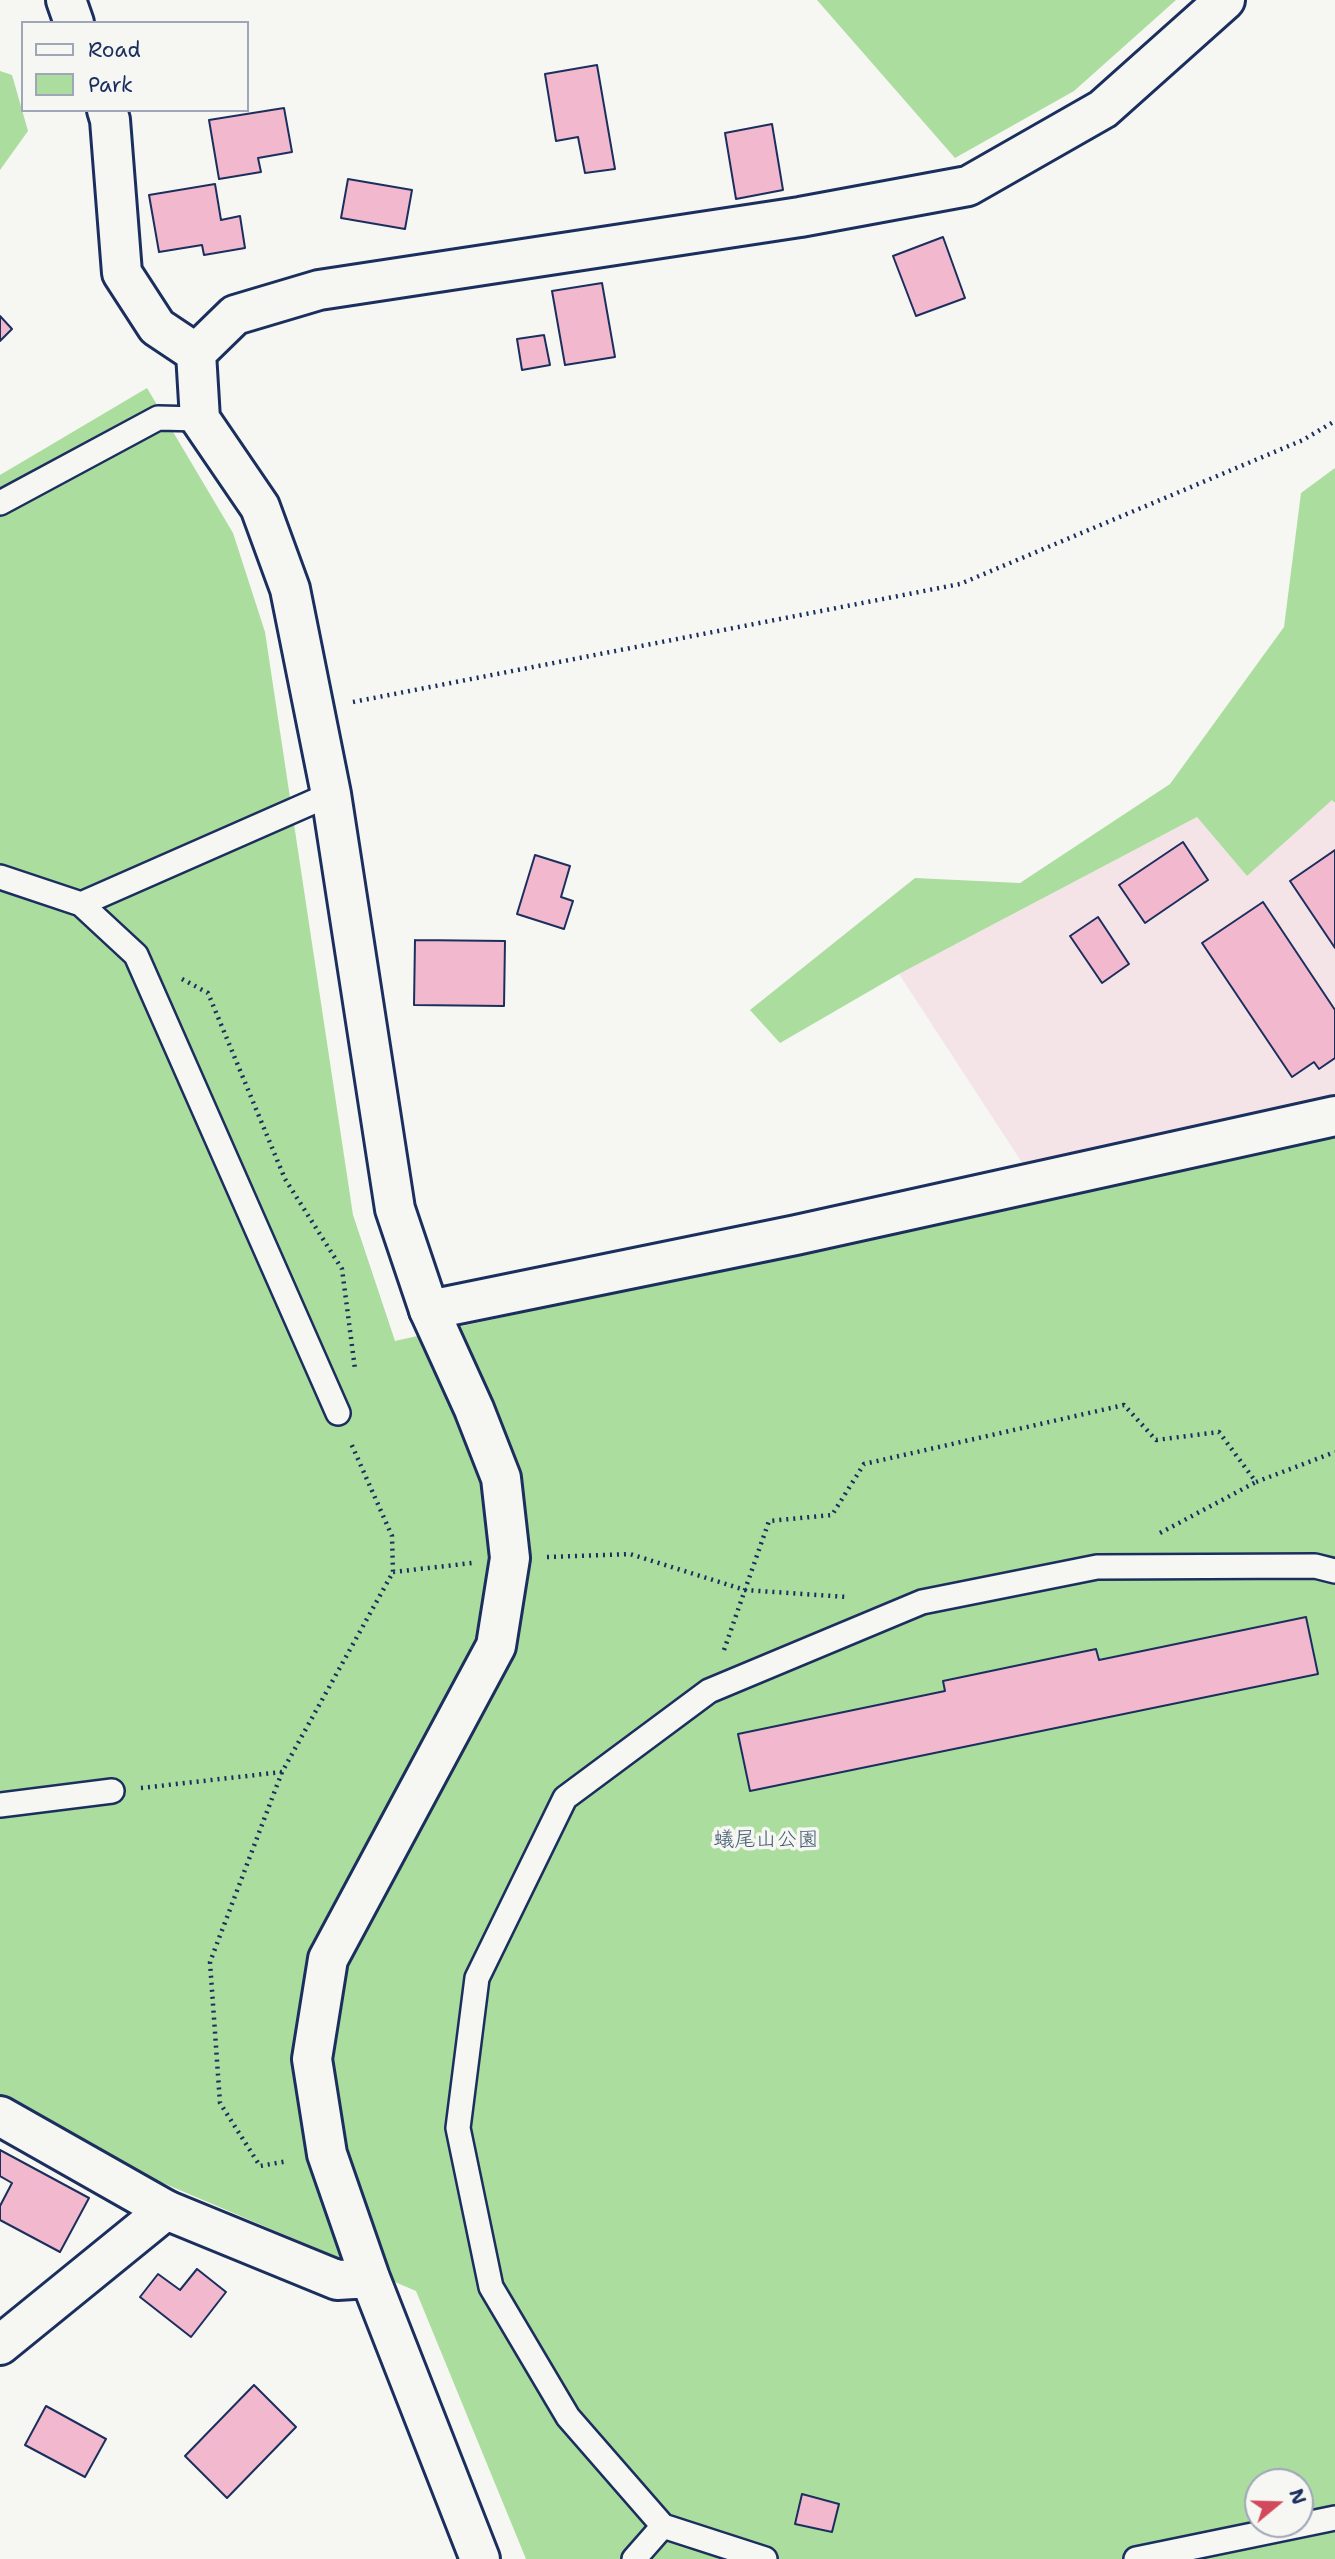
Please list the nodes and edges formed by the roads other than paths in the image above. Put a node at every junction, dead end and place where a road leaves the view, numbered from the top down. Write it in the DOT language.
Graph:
graph roads {
  1 [pos="66,0"];
  2 [pos="1225,0"];
  3 [pos="73,21"];
  4 [pos="108,112"];
  5 [pos="195,353"];
  6 [pos="200,419"];
  7 [pos="0,503"];
  8 [pos="331,794"];
  9 [pos="0,877"];
  10 [pos="81,904"];
  11 [pos="1335,1116"];
  12 [pos="429,1310"];
  13 [pos="338,1413"];
  14 [pos="1335,1571"];
  15 [pos="113,1791"];
  16 [pos="0,1805"];
  17 [pos="0,2116"];
  18 [pos="166,2210"];
  19 [pos="370,2278"];
  20 [pos="0,2345"];
  21 [pos="1335,2518"];
  22 [pos="663,2526"];
  23 [pos="480,2559"];
  24 [pos="635,2559"];
  25 [pos="765,2559"];
  26 [pos="1136,2559"];
  1 -- 3 [label="street"];
  2 -- 5 [label="street"];
  4 -- 5 [label="street"];
  5 -- 6 [label="street"];
  6 -- 7 [label="lane"];
  6 -- 8 [label="street"];
  8 -- 10 [label="lane"];
  8 -- 12 [label="street"];
  9 -- 10 [label="lane"];
  10 -- 13 [label="lane"];
  11 -- 12 [label="street"];
  12 -- 19 [label="street"];
  14 -- 22 [label="lane"];
  15 -- 16 [label="lane"];
  17 -- 18 [label="street"];
  18 -- 19 [label="street"];
  18 -- 20 [label="street"];
  19 -- 23 [label="street"];
  21 -- 26 [label="lane"];
  22 -- 24 [label="lane"];
  22 -- 25 [label="lane"];
}
